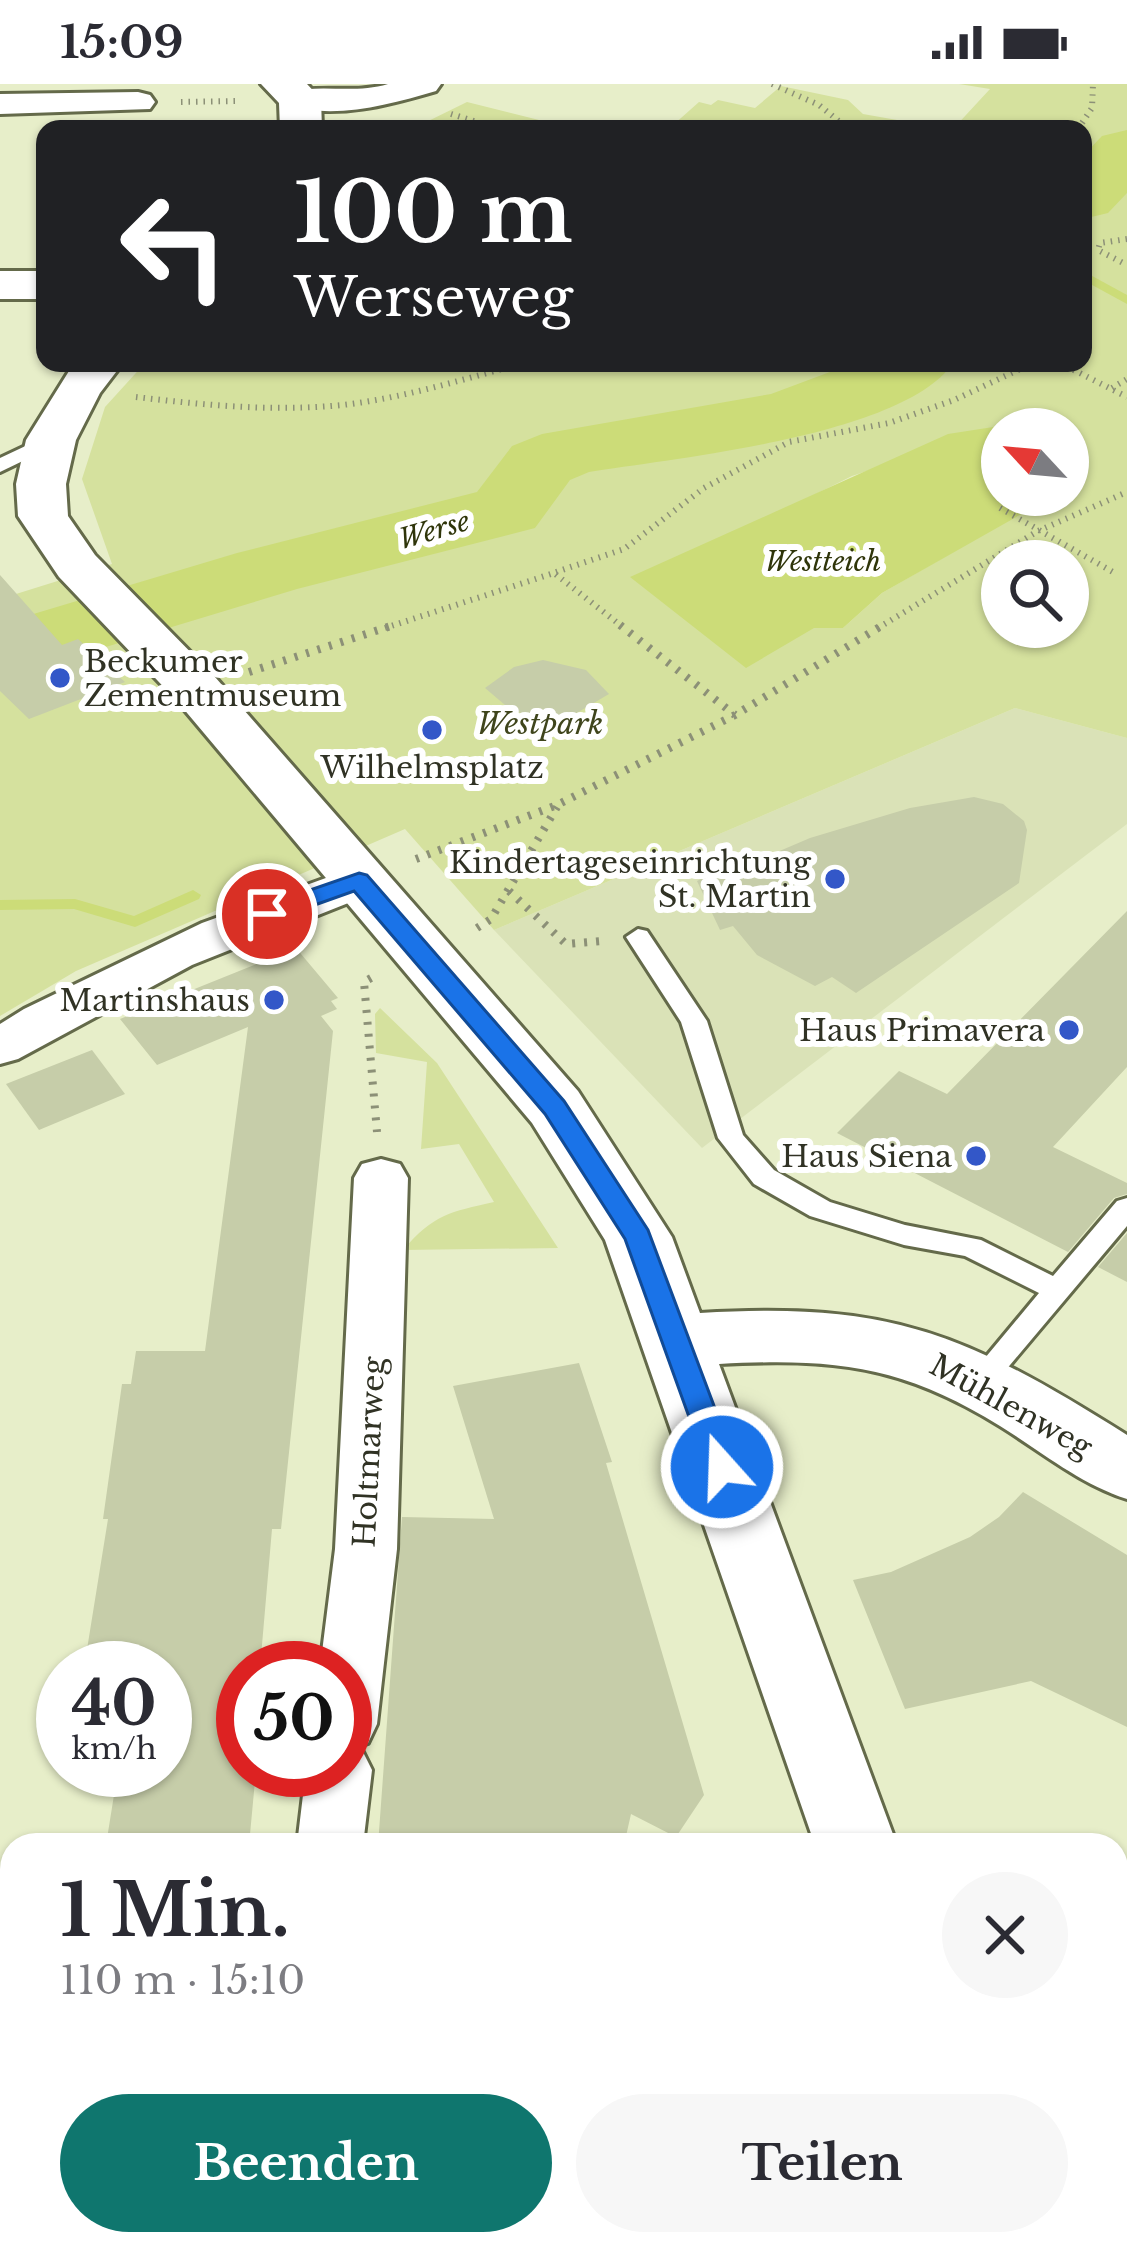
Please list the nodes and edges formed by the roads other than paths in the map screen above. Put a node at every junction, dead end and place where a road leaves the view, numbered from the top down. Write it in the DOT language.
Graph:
graph roads {
  1 [pos="424,84"];
  2 [pos="138,102"];
  3 [pos="0,104"];
  4 [pos="294,104"];
  5 [pos="0,285"];
  6 [pos="36,285"];
  7 [pos="88,376"];
  8 [pos="51,440"];
  9 [pos="0,466"];
  10 [pos="359,881"];
  11 [pos="638,938"];
  12 [pos="0,1047"];
  13 [pos="381,1178"];
  14 [pos="1127,1208"];
  15 [pos="1058,1291"];
  16 [pos="677,1341"];
  17 [pos="979,1382"];
  18 [pos="1127,1471"];
  19 [pos="355,1641"];
  20 [pos="336,1797"];
  21 [pos="332,1833"];
  22 [pos="852,1833"];
  1 -- 4 [label="street"];
  2 -- 3 [label="street"];
  5 -- 6 [label="main road"];
  7 -- 8 [label="main road"];
  8 -- 9 [label="lane"];
  8 -- 10 [label="main road"];
  10 -- 12 [label="street"];
  10 -- 16 [label="main road"];
  11 -- 15 [label="lane"];
  13 -- 19 [label="street, Holtmarweg"];
  14 -- 15 [label="lane"];
  15 -- 17 [label="lane"];
  16 -- 17 [label="main road, Mühlenweg"];
  16 -- 22 [label="main road"];
  17 -- 18 [label="main road, Mühlenweg"];
  20 -- 21 [label="street"];
}
